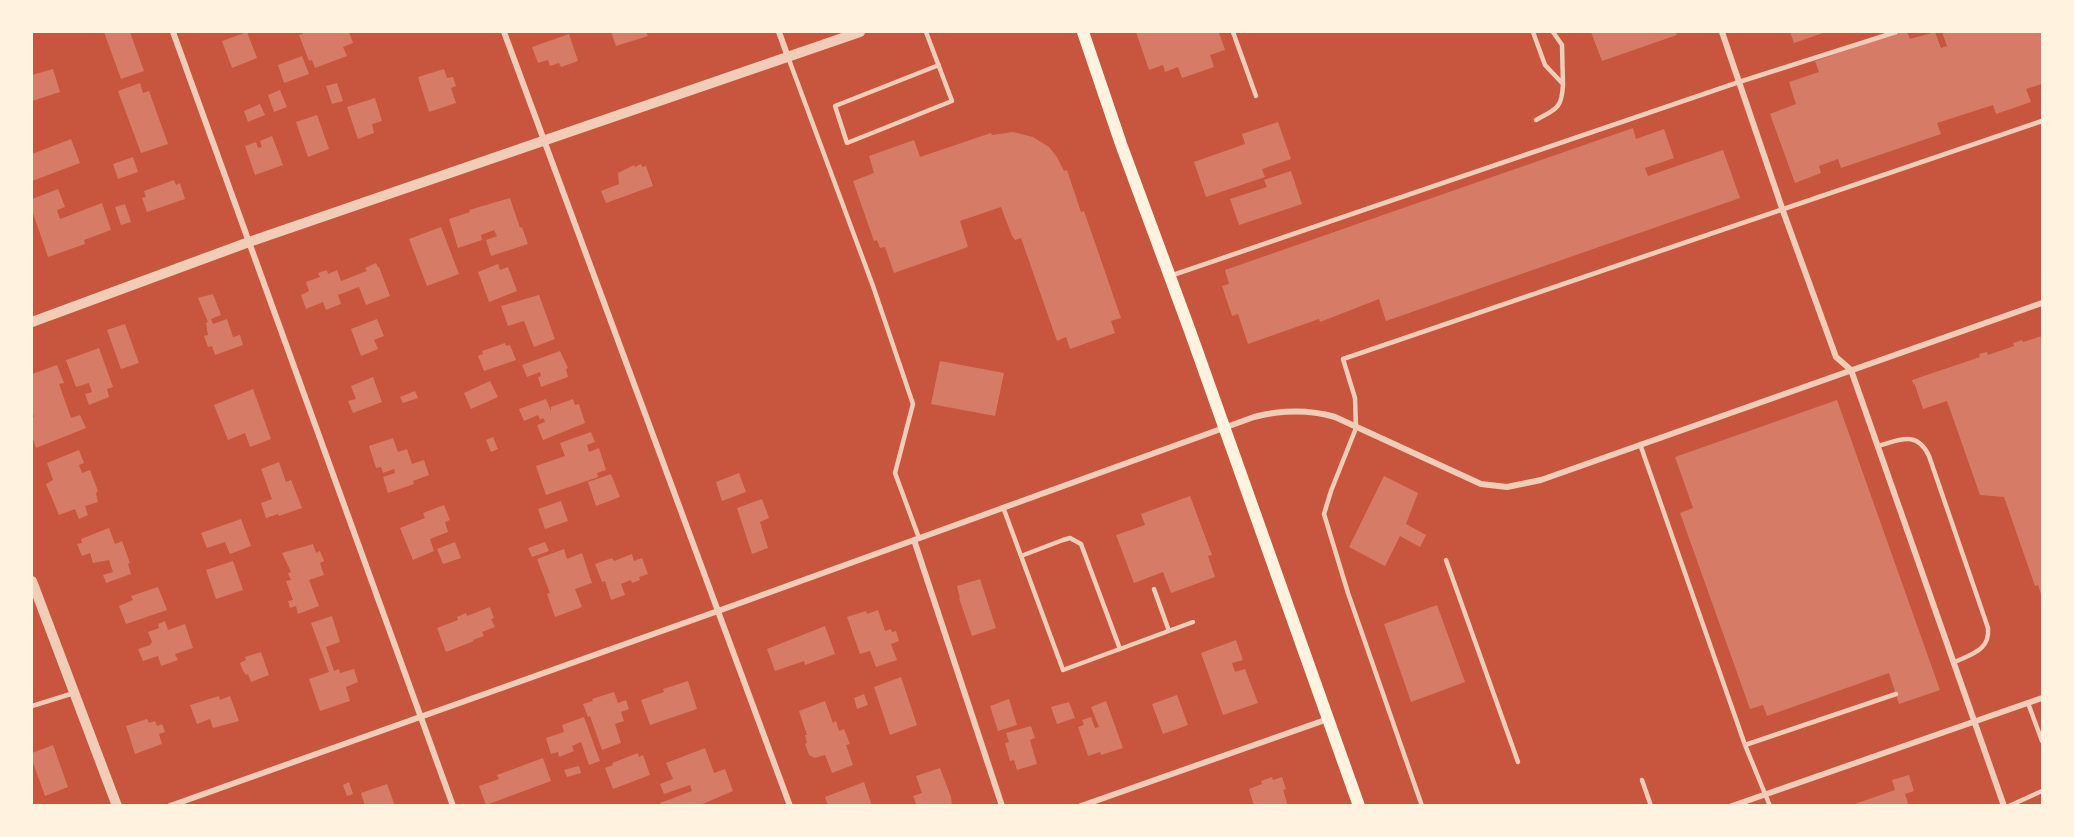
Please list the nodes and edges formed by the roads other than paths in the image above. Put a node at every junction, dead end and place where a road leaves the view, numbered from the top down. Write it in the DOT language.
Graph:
graph roads {
  1 [pos="173,32"];
  2 [pos="504,32"];
  3 [pos="779,32"];
  4 [pos="860,32"];
  5 [pos="926,32"];
  6 [pos="1083,32"];
  7 [pos="1233,32"];
  8 [pos="1533,32"];
  9 [pos="1552,32"];
  10 [pos="1722,32"];
  11 [pos="1896,32"];
  12 [pos="788,57"];
  13 [pos="939,65"];
  14 [pos="1739,82"];
  15 [pos="1563,84"];
  16 [pos="1256,96"];
  17 [pos="1536,120"];
  18 [pos="2043,121"];
  19 [pos="544,140"];
  20 [pos="1783,211"];
  21 [pos="249,242"];
  22 [pos="1170,276"];
  23 [pos="2043,303"];
  24 [pos="32,322"];
  25 [pos="1851,370"];
  26 [pos="1224,428"];
  27 [pos="1356,428"];
  28 [pos="1640,444"];
  29 [pos="1878,446"];
  30 [pos="1003,507"];
  31 [pos="916,539"];
  32 [pos="1021,556"];
  33 [pos="1446,560"];
  34 [pos="32,581"];
  35 [pos="1154,589"];
  36 [pos="718,611"];
  37 [pos="1193,622"];
  38 [pos="1168,631"];
  39 [pos="1120,649"];
  40 [pos="1953,663"];
  41 [pos="74,693"];
  42 [pos="1896,693"];
  43 [pos="2043,698"];
  44 [pos="2028,703"];
  45 [pos="32,706"];
  46 [pos="421,715"];
  47 [pos="1328,719"];
  48 [pos="1974,722"];
  49 [pos="2043,741"];
  50 [pos="1744,745"];
  51 [pos="1518,762"];
  52 [pos="1641,780"];
  53 [pos="2043,791"];
  54 [pos="1766,794"];
  55 [pos="117,806"];
  56 [pos="170,806"];
  57 [pos="453,806"];
  58 [pos="790,806"];
  59 [pos="1002,806"];
  60 [pos="1081,806"];
  61 [pos="1359,806"];
  62 [pos="1422,806"];
  63 [pos="1651,806"];
  64 [pos="1732,806"];
  65 [pos="1770,806"];
  66 [pos="2004,806"];
  67 [pos="2009,806"];
  1 -- 21 [label="street"];
  2 -- 19 [label="street"];
  3 -- 12 [label="street"];
  4 -- 12 [label="street"];
  5 -- 13 [label="lane"];
  6 -- 22 [label="main road"];
  7 -- 16 [label="lane"];
  8 -- 15 [label="lane"];
  9 -- 15 [label="lane"];
  10 -- 14 [label="street"];
  11 -- 14 [label="lane"];
  12 -- 19 [label="street"];
  12 -- 31 [label="lane"];
  13 -- 13 [label="lane"];
  14 -- 20 [label="street"];
  14 -- 22 [label="lane"];
  15 -- 17 [label="lane"];
  18 -- 20 [label="lane"];
  19 -- 21 [label="street"];
  19 -- 36 [label="street"];
  20 -- 25 [label="street"];
  20 -- 27 [label="lane"];
  21 -- 24 [label="street"];
  21 -- 46 [label="street"];
  22 -- 26 [label="main road"];
  23 -- 25 [label="street"];
  25 -- 28 [label="street"];
  25 -- 29 [label="street"];
  26 -- 27 [label="street"];
  26 -- 30 [label="street"];
  26 -- 47 [label="main road"];
  27 -- 28 [label="street"];
  27 -- 62 [label="lane"];
  28 -- 50 [label="lane"];
  29 -- 40 [label="street"];
  29 -- 40 [label="lane"];
  30 -- 31 [label="street"];
  30 -- 32 [label="lane"];
  31 -- 36 [label="street"];
  31 -- 59 [label="street"];
  32 -- 39 [label="lane"];
  32 -- 39 [label="lane"];
  33 -- 51 [label="lane"];
  34 -- 41 [label="street"];
  35 -- 38 [label="lane"];
  36 -- 46 [label="street"];
  36 -- 58 [label="street"];
  37 -- 38 [label="lane"];
  38 -- 39 [label="lane"];
  40 -- 48 [label="street"];
  41 -- 45 [label="lane"];
  41 -- 55 [label="street"];
  42 -- 50 [label="lane"];
  43 -- 44 [label="street"];
  44 -- 48 [label="street"];
  44 -- 49 [label="lane"];
  46 -- 56 [label="street"];
  46 -- 57 [label="street"];
  47 -- 60 [label="street"];
  47 -- 61 [label="main road"];
  48 -- 54 [label="street"];
  48 -- 66 [label="street"];
  50 -- 54 [label="lane"];
  52 -- 63 [label="lane"];
  53 -- 67 [label="lane"];
  54 -- 64 [label="street"];
  54 -- 65 [label="lane"];
}
